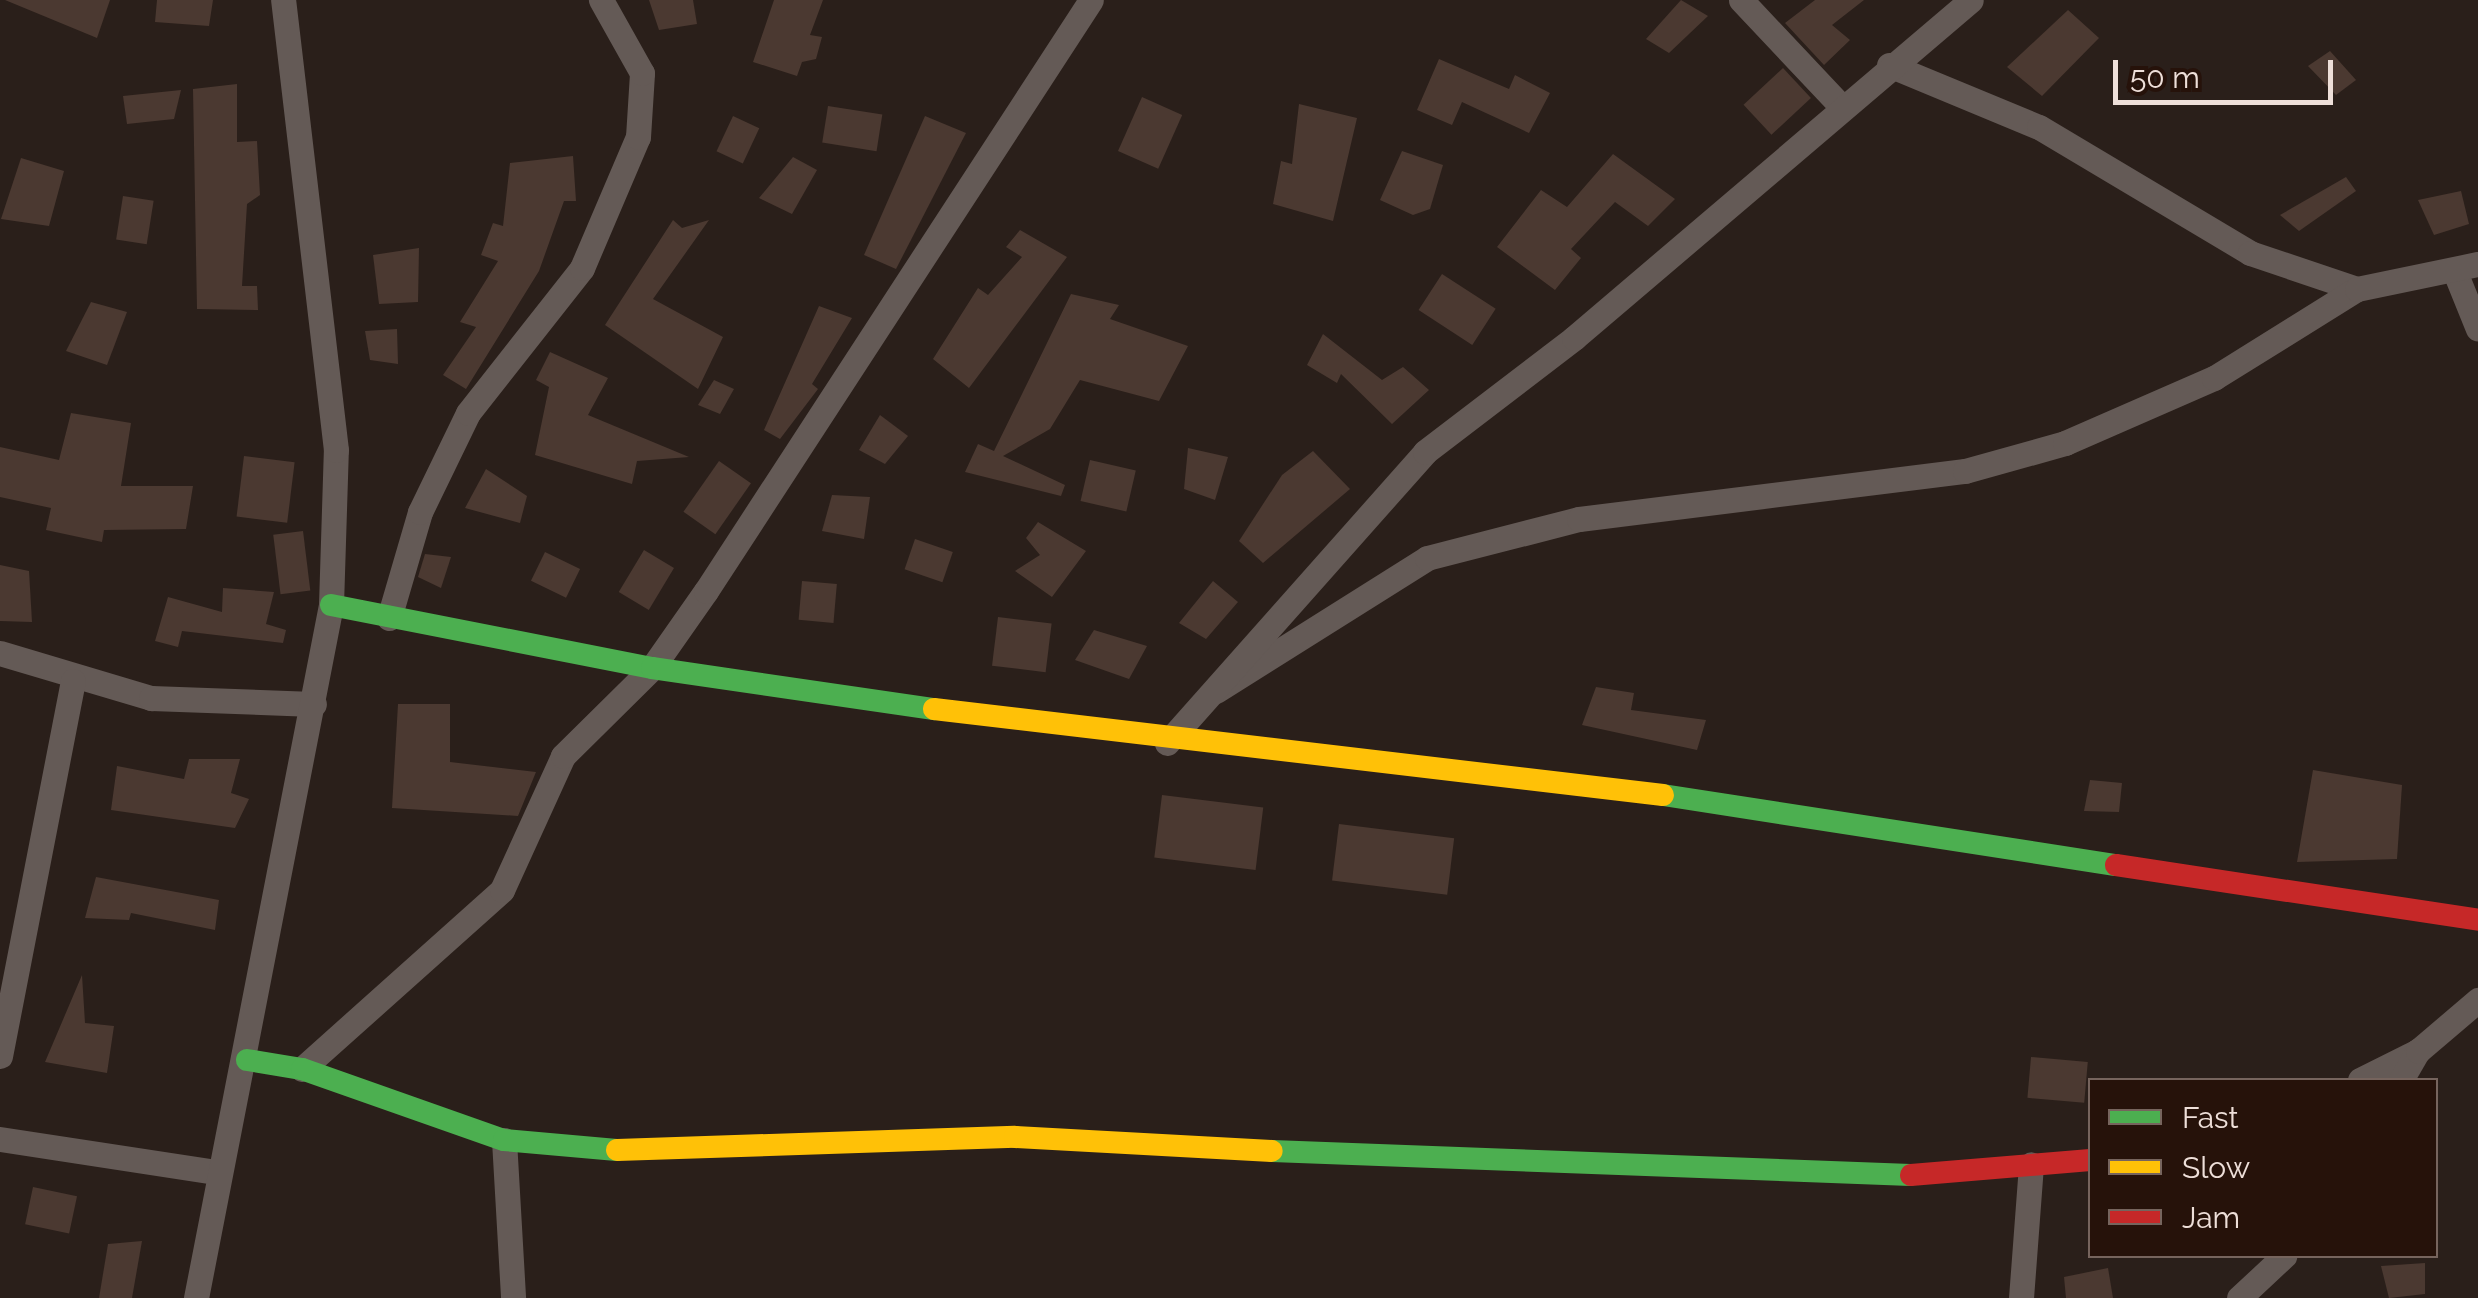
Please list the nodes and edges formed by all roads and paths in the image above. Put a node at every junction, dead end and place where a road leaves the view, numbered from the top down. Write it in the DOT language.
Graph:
graph roads {
  1 [pos="283,0"];
  2 [pos="602,0"];
  3 [pos="1091,0"];
  4 [pos="1740,0"];
  5 [pos="1967,1"];
  6 [pos="1889,65"];
  7 [pos="1840,105"];
  8 [pos="2466,268"];
  9 [pos="2356,290"];
  10 [pos="2478,329"];
  11 [pos="332,606"];
  12 [pos="388,618"];
  13 [pos="0,652"];
  14 [pos="652,668"];
  15 [pos="73,681"];
  16 [pos="1216,690"];
  17 [pos="314,704"];
  18 [pos="1167,743"];
  19 [pos="2478,920"];
  20 [pos="2478,1000"];
  21 [pos="2418,1051"];
  22 [pos="0,1056"];
  23 [pos="247,1060"];
  24 [pos="302,1069"];
  25 [pos="2364,1078"];
  26 [pos="2402,1078"];
  27 [pos="0,1140"];
  28 [pos="504,1140"];
  29 [pos="2088,1160"];
  30 [pos="2031,1164"];
  31 [pos="216,1172"];
  32 [pos="2282,1258"];
  33 [pos="196,1298"];
  34 [pos="513,1298"];
  35 [pos="2021,1298"];
  36 [pos="2240,1298"];
  1 -- 11 [label="street"];
  2 -- 12 [label="street"];
  3 -- 14 [label="street"];
  4 -- 7 [label="street"];
  5 -- 6 [label="street"];
  6 -- 7 [label="street"];
  6 -- 9 [label="street"];
  7 -- 16 [label="street"];
  8 -- 9 [label="street"];
  8 -- 10 [label="street"];
  9 -- 16 [label="street"];
  11 -- 12 [label="street"];
  11 -- 17 [label="street"];
  12 -- 14 [label="street"];
  13 -- 15 [label="street"];
  14 -- 18 [label="street"];
  14 -- 24 [label="street"];
  15 -- 17 [label="street"];
  15 -- 22 [label="street"];
  16 -- 18 [label="street"];
  17 -- 23 [label="street"];
  18 -- 19 [label="street"];
  20 -- 21 [label="street"];
  21 -- 25 [label="street"];
  21 -- 26 [label="street"];
  23 -- 24 [label="street"];
  23 -- 31 [label="street"];
  24 -- 28 [label="street"];
  27 -- 31 [label="street"];
  28 -- 30 [label="street"];
  28 -- 34 [label="street"];
  29 -- 30 [label="street"];
  30 -- 35 [label="street"];
  31 -- 33 [label="street"];
  32 -- 36 [label="street"];
}
